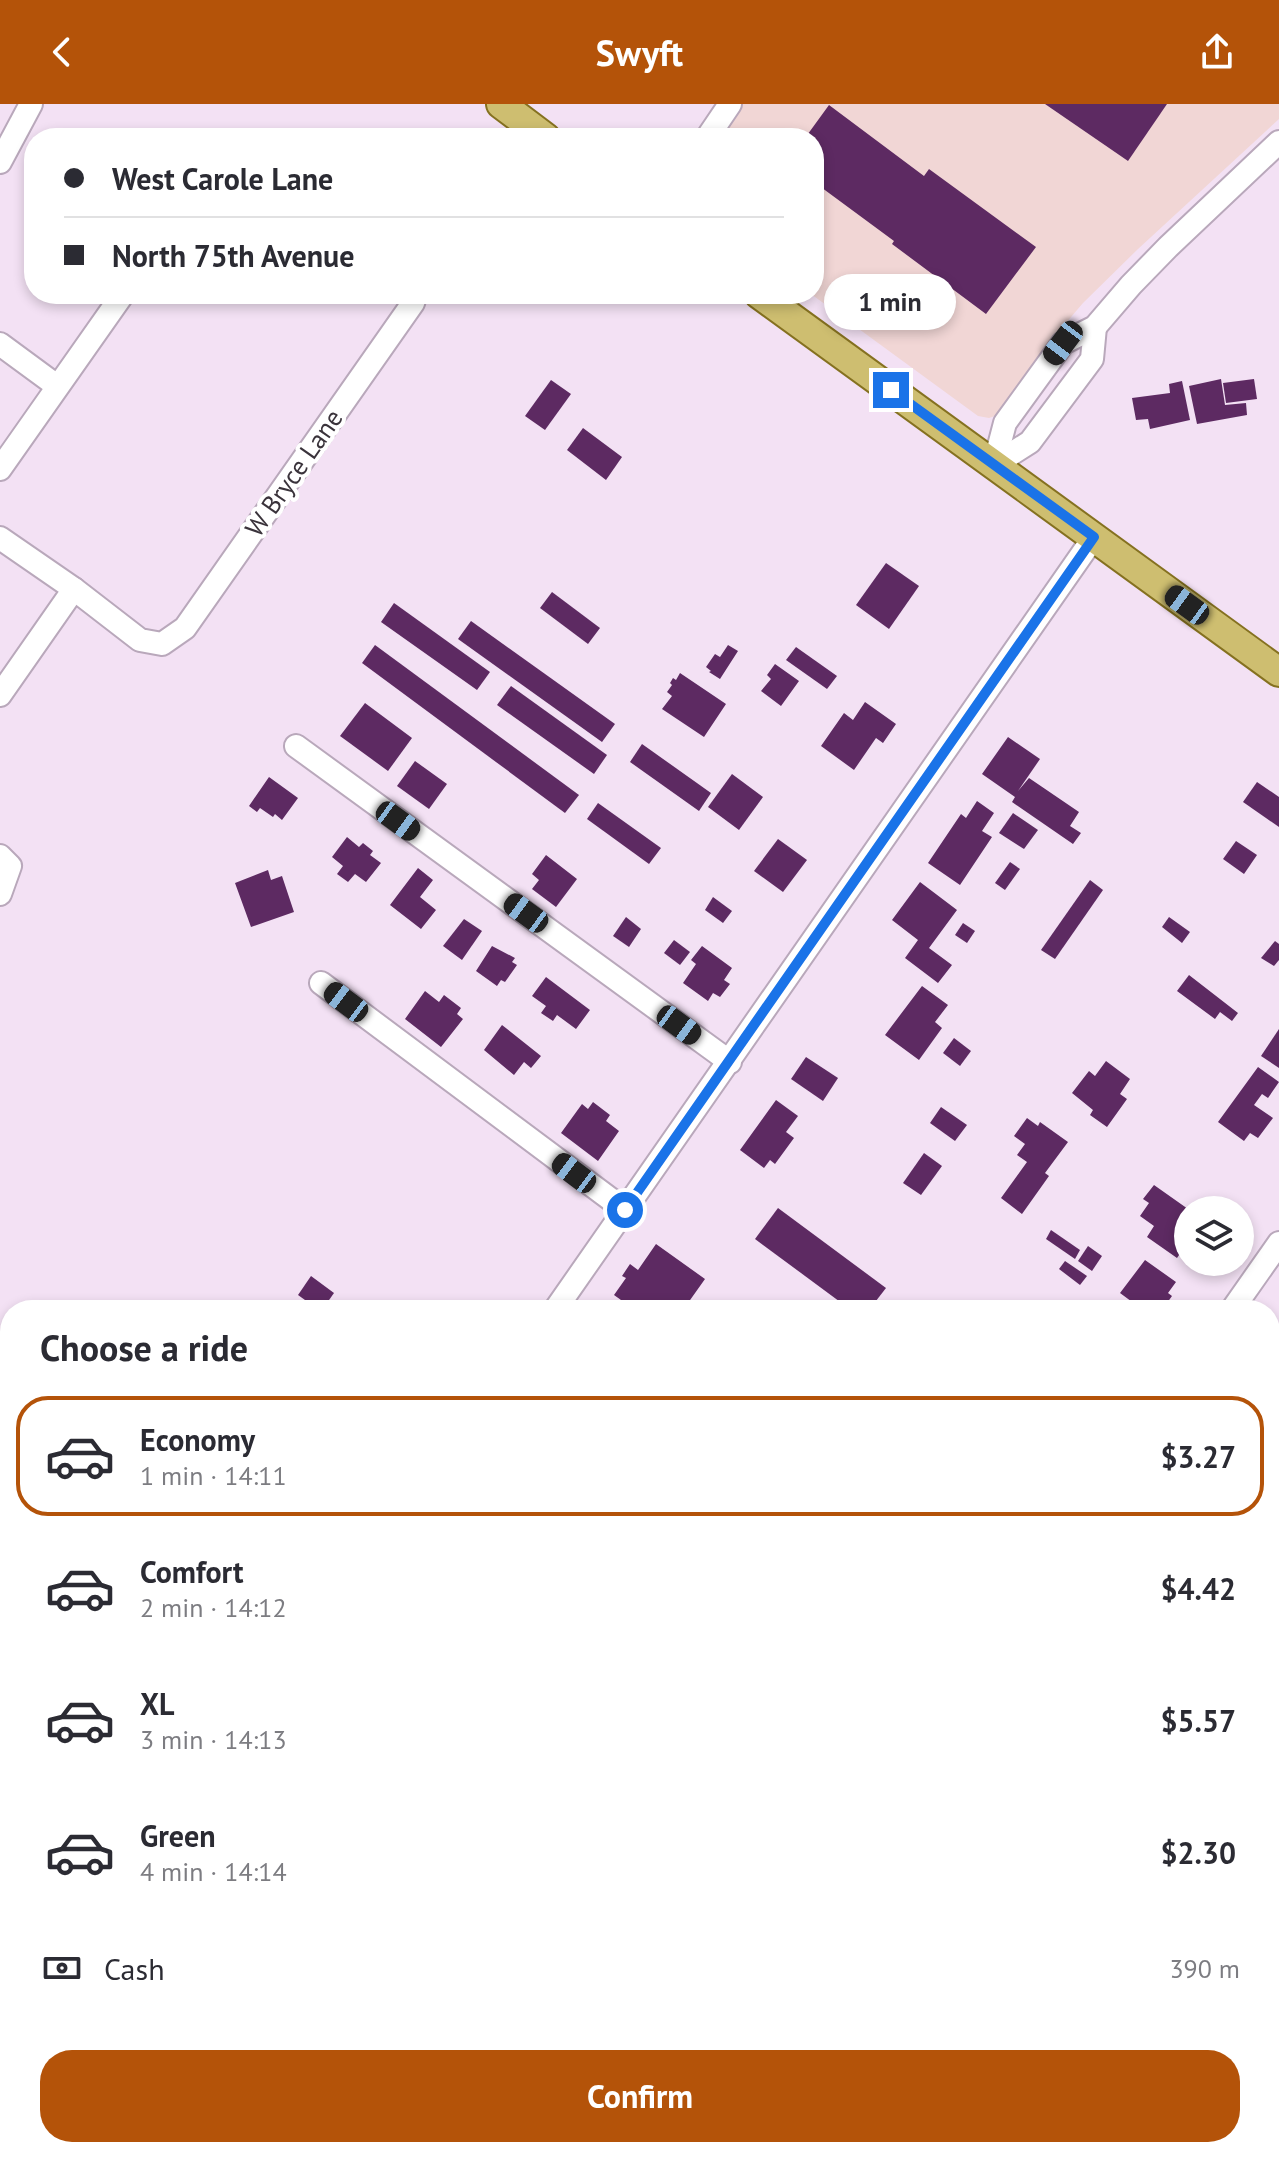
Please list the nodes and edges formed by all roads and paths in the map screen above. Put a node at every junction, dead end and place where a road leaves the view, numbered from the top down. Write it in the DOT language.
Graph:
graph roads {
  1 [pos="31,104"];
  2 [pos="501,104"];
  3 [pos="730,104"];
  4 [pos="533,128"];
  5 [pos="714,128"];
  6 [pos="1279,142"];
  7 [pos="0,162"];
  8 [pos="116,304"];
  9 [pos="412,304"];
  10 [pos="773,304"];
  11 [pos="1095,327"];
  12 [pos="0,344"];
  13 [pos="57,386"];
  14 [pos="994,465"];
  15 [pos="0,469"];
  16 [pos="1094,537"];
  17 [pos="0,538"];
  18 [pos="74,589"];
  19 [pos="1279,672"];
  20 [pos="0,695"];
  21 [pos="296,746"];
  22 [pos="5,861"];
  23 [pos="0,894"];
  24 [pos="321,983"];
  25 [pos="730,1062"];
  26 [pos="625,1210"];
  27 [pos="1279,1243"];
  28 [pos="562,1300"];
  29 [pos="1239,1300"];
  1 -- 7 [label="street"];
  2 -- 4 [label="main road"];
  3 -- 5 [label="street"];
  6 -- 11 [label="street"];
  8 -- 13 [label="street"];
  9 -- 18 [label="street, W Bryce Lane"];
  10 -- 14 [label="main road"];
  11 -- 14 [label="street"];
  11 -- 14 [label="street"];
  12 -- 13 [label="street"];
  13 -- 15 [label="street"];
  14 -- 16 [label="main road"];
  16 -- 19 [label="main road"];
  16 -- 25 [label="street"];
  17 -- 18 [label="street"];
  18 -- 20 [label="street"];
  21 -- 25 [label="street"];
  22 -- 23 [label="street"];
  24 -- 26 [label="street"];
  25 -- 26 [label="street"];
  26 -- 28 [label="street"];
  27 -- 29 [label="street"];
}
